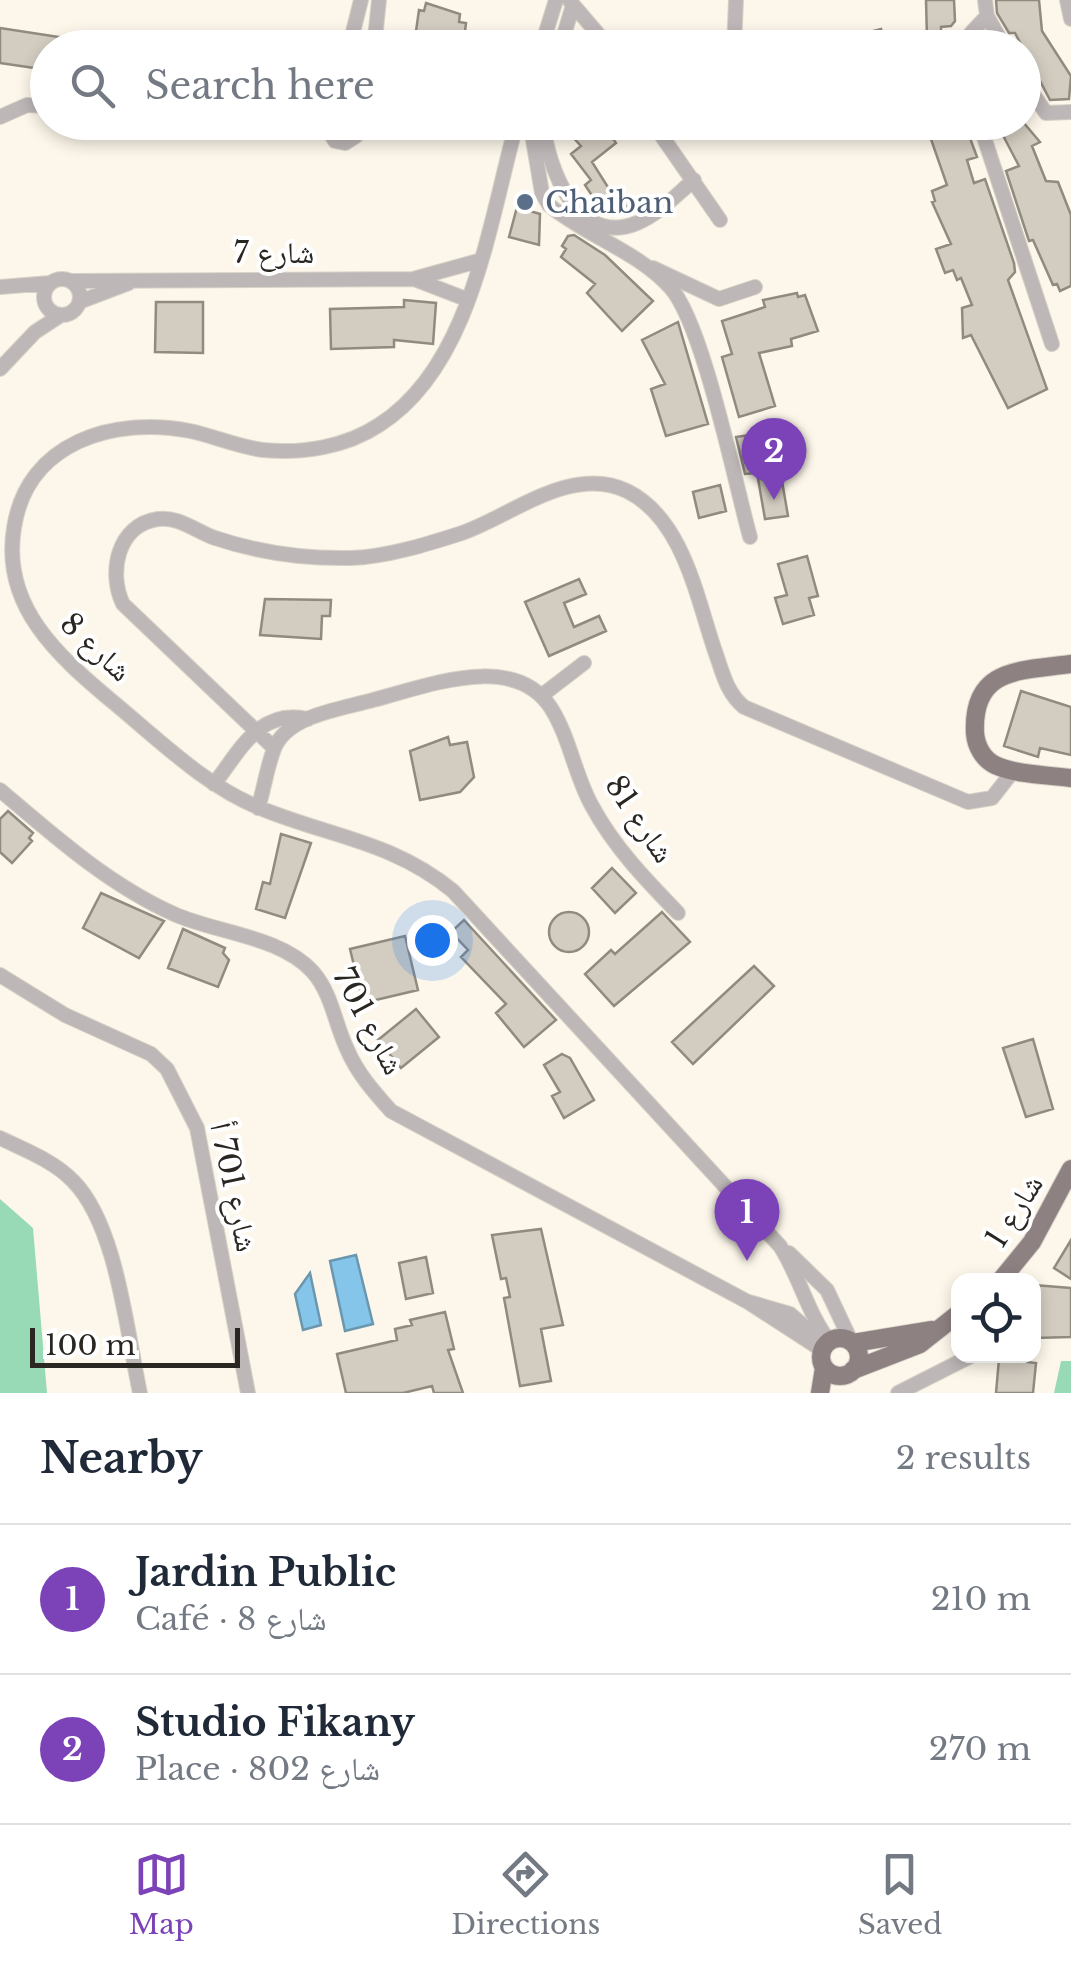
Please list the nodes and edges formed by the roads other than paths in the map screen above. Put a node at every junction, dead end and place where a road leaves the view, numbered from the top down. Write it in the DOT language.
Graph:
graph roads {
  1 [pos="360,0"];
  2 [pos="379,0"];
  3 [pos="556,0"];
  4 [pos="736,0"];
  5 [pos="985,0"];
  6 [pos="1067,0"];
  7 [pos="571,2"];
  8 [pos="988,16"];
  9 [pos="1071,19"];
  10 [pos="353,30"];
  11 [pos="376,30"];
  12 [pos="547,30"];
  13 [pos="564,30"];
  14 [pos="595,30"];
  15 [pos="735,30"];
  16 [pos="974,30"];
  17 [pos="995,30"];
  18 [pos="30,105"];
  19 [pos="1041,106"];
  20 [pos="1071,112"];
  21 [pos="0,117"];
  22 [pos="512,140"];
  23 [pos="533,140"];
  24 [pos="546,140"];
  25 [pos="665,140"];
  26 [pos="985,140"];
  27 [pos="694,180"];
  28 [pos="720,220"];
  29 [pos="478,261"];
  30 [pos="642,264"];
  31 [pos="413,279"];
  32 [pos="72,281"];
  33 [pos="134,281"];
  34 [pos="50,283"];
  35 [pos="18,284"];
  36 [pos="755,286"];
  37 [pos="0,287"];
  38 [pos="466,299"];
  39 [pos="79,302"];
  40 [pos="51,307"];
  41 [pos="1052,344"];
  42 [pos="0,369"];
  43 [pos="750,537"];
  44 [pos="584,663"];
  45 [pos="1071,664"];
  46 [pos="542,696"];
  47 [pos="309,719"];
  48 [pos="256,729"];
  49 [pos="274,748"];
  50 [pos="1014,770"];
  51 [pos="1071,778"];
  52 [pos="214,784"];
  53 [pos="0,790"];
  54 [pos="258,808"];
  55 [pos="678,913"];
  56 [pos="0,975"];
  57 [pos="0,1138"];
  58 [pos="1071,1169"];
  59 [pos="780,1246"];
  60 [pos="1007,1273"];
  61 [pos="951,1319"];
  62 [pos="938,1329"];
  63 [pos="852,1342"];
  64 [pos="825,1351"];
  65 [pos="958,1363"];
  66 [pos="850,1372"];
  67 [pos="140,1393"];
  68 [pos="248,1393"];
  69 [pos="820,1393"];
  70 [pos="842,1393"];
  71 [pos="898,1393"];
  1 -- 10 [label="street"];
  2 -- 11 [label="street"];
  3 -- 12 [label="street"];
  4 -- 15 [label="street"];
  5 -- 8 [label="street"];
  6 -- 9 [label="street"];
  7 -- 13 [label="street"];
  7 -- 14 [label="street"];
  8 -- 16 [label="street"];
  8 -- 17 [label="street"];
  18 -- 21 [label="street"];
  19 -- 20 [label="street"];
  22 -- 29 [label="street, شارع 8"];
  23 -- 30 [label="street"];
  24 -- 27 [label="street"];
  25 -- 27 [label="street"];
  26 -- 41 [label="street"];
  27 -- 28 [label="street"];
  29 -- 31 [label="street"];
  29 -- 38 [label="street, شارع 8"];
  30 -- 36 [label="street"];
  30 -- 43 [label="street"];
  31 -- 33 [label="street, شارع 7"];
  31 -- 38 [label="street"];
  32 -- 33 [label="street, شارع 7"];
  32 -- 34 [label="street, شارع 7"];
  32 -- 39 [label="street"];
  33 -- 39 [label="street, شارع 7"];
  34 -- 35 [label="street"];
  34 -- 40 [label="street"];
  35 -- 37 [label="street"];
  35 -- 40 [label="street"];
  38 -- 52 [label="street, شارع 8"];
  39 -- 40 [label="street, شارع 7"];
  40 -- 42 [label="street"];
  44 -- 46 [label="street"];
  45 -- 50 [label="main road"];
  46 -- 47 [label="street"];
  46 -- 55 [label="street, شارع 81"];
  47 -- 48 [label="street"];
  47 -- 49 [label="street"];
  48 -- 49 [label="street"];
  48 -- 50 [label="street"];
  48 -- 52 [label="street"];
  49 -- 54 [label="street"];
  50 -- 51 [label="main road"];
  52 -- 54 [label="street, شارع 8"];
  53 -- 64 [label="street, شارع 701"];
  54 -- 59 [label="street, شارع 8"];
  56 -- 68 [label="street, شارع 701 أ"];
  57 -- 67 [label="street"];
  58 -- 60 [label="main road, شارع 1"];
  59 -- 63 [label="street, شارع 8"];
  59 -- 64 [label="street, شارع 8"];
  61 -- 62 [label="main road"];
  62 -- 63 [label="main road"];
  62 -- 66 [label="main road"];
  63 -- 64 [label="main road"];
  63 -- 66 [label="main road"];
  64 -- 66 [label="main road"];
  64 -- 69 [label="main road"];
  65 -- 71 [label="street"];
  66 -- 70 [label="main road"];
}
